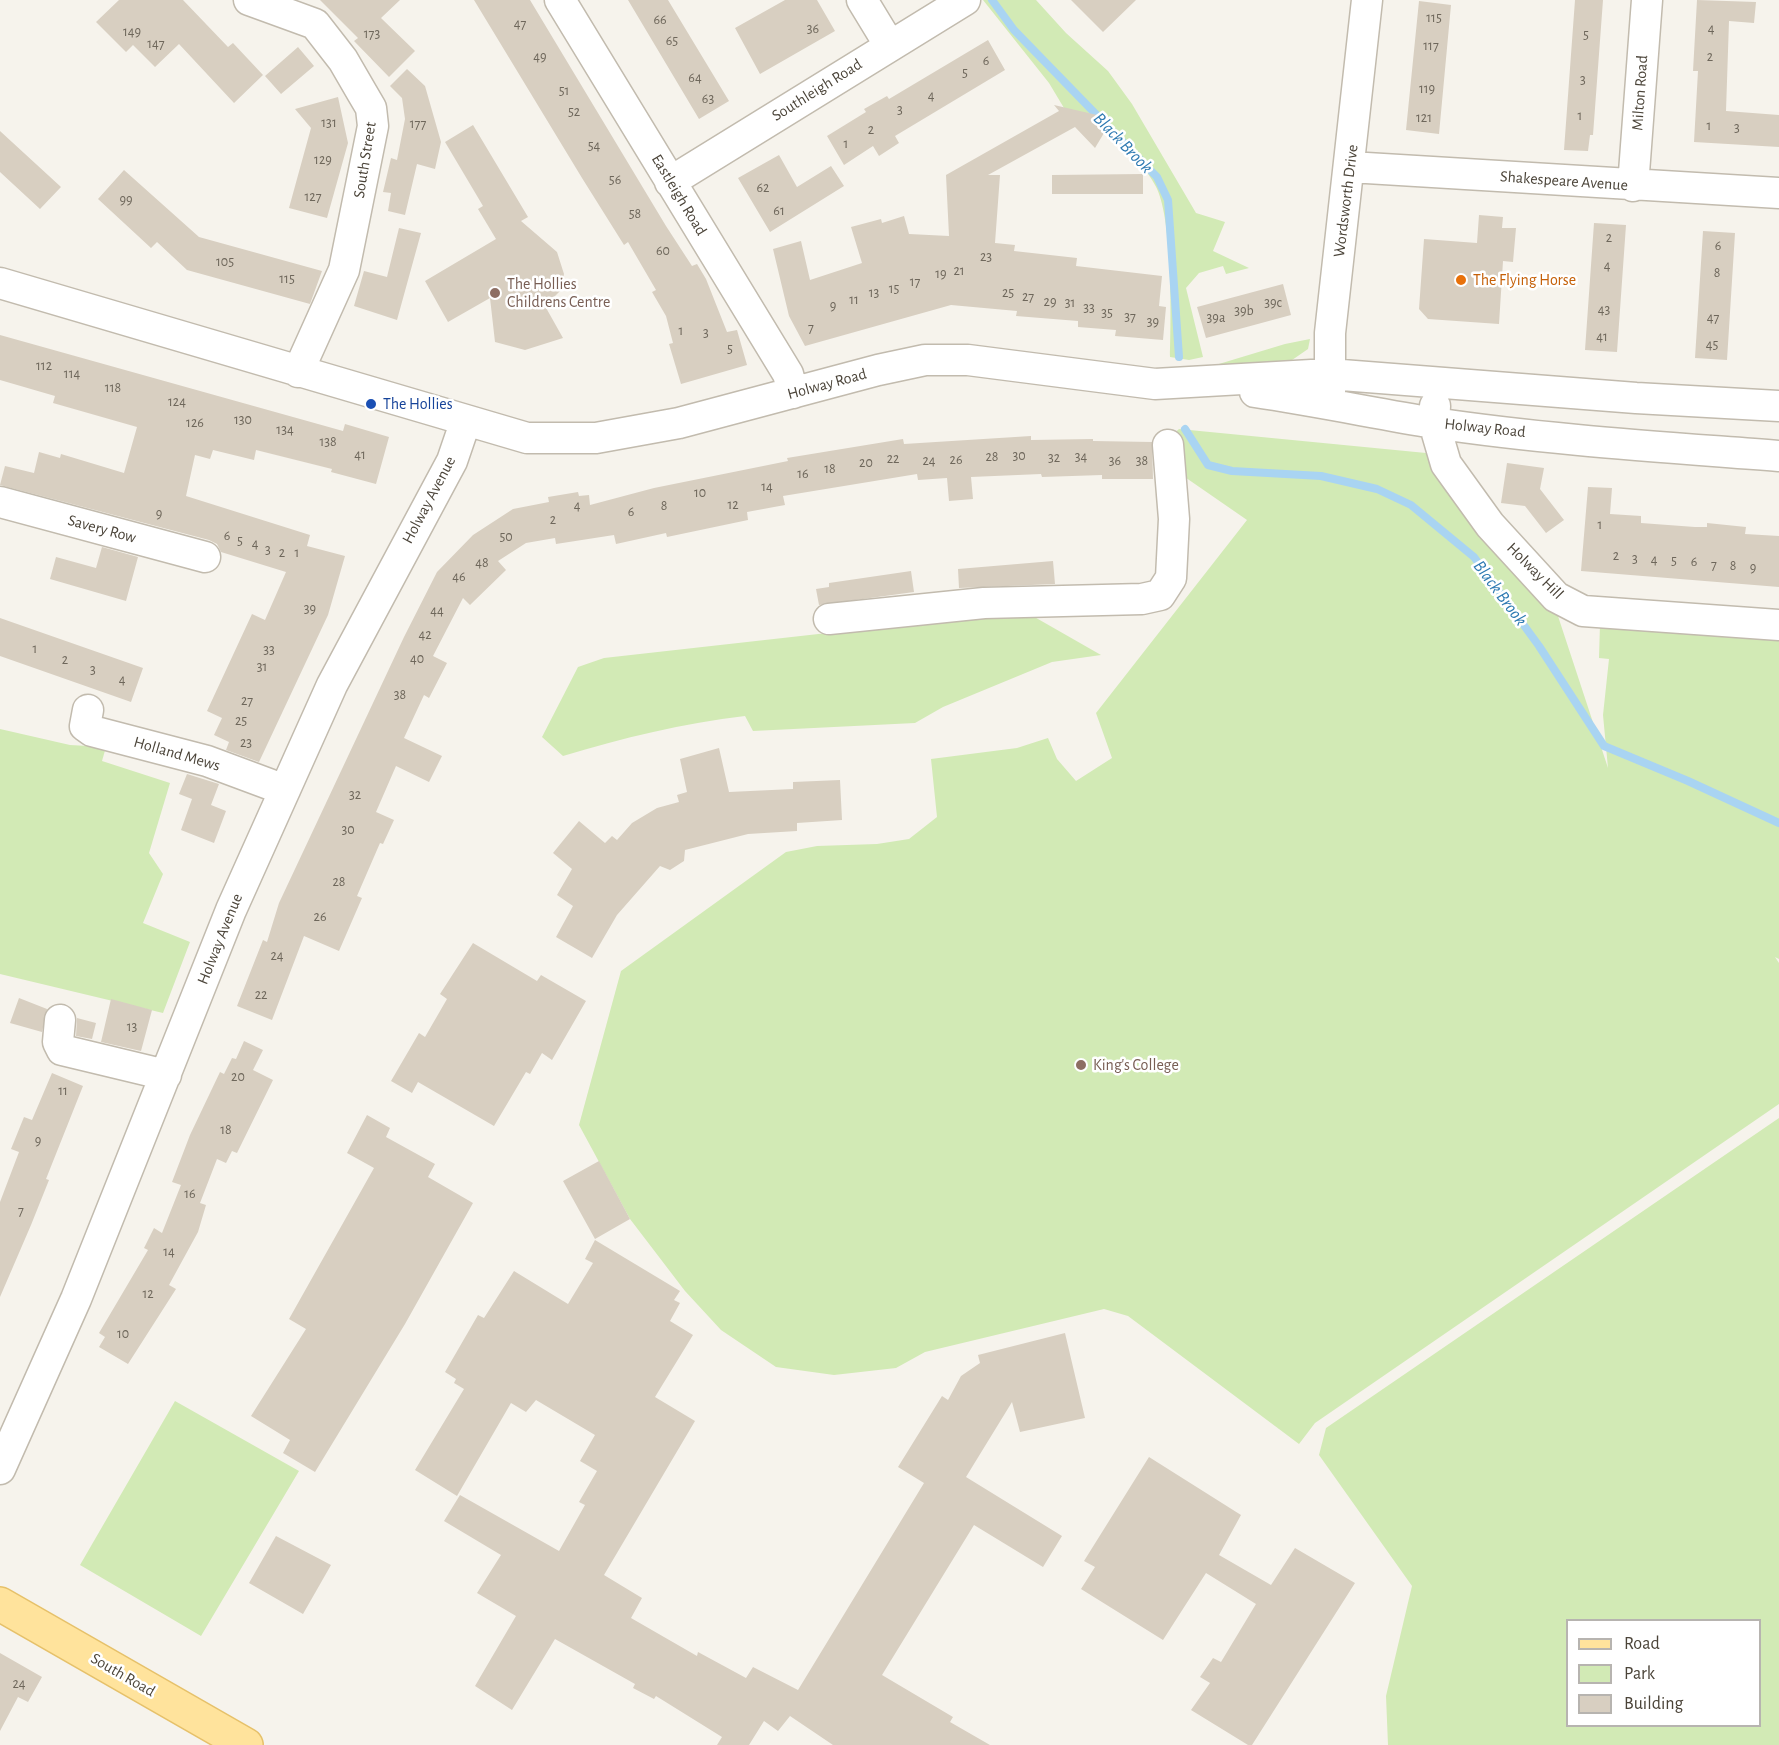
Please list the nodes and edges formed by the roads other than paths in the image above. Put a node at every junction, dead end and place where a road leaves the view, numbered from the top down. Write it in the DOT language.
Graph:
graph roads {
  1 [pos="249,0"];
  2 [pos="560,0"];
  3 [pos="862,0"];
  4 [pos="965,0"];
  5 [pos="1367,0"];
  6 [pos="1647,0"];
  7 [pos="890,45"];
  8 [pos="1350,167"];
  9 [pos="670,182"];
  10 [pos="1633,186"];
  11 [pos="1779,193"];
  12 [pos="0,283"];
  13 [pos="298,372"];
  14 [pos="1435,381"];
  15 [pos="1329,389"];
  16 [pos="793,393"];
  17 [pos="1779,406"];
  18 [pos="466,420"];
  19 [pos="1434,423"];
  20 [pos="1168,445"];
  21 [pos="1779,456"];
  22 [pos="0,502"];
  23 [pos="205,557"];
  24 [pos="829,619"];
  25 [pos="1779,625"];
  26 [pos="88,710"];
  27 [pos="285,789"];
  28 [pos="60,1020"];
  29 [pos="166,1076"];
  30 [pos="0,1470"];
  31 [pos="0,1604"];
  32 [pos="246,1745"];
  1 -- 13 [label="street, South Street"];
  2 -- 9 [label="street, Eastleigh Road"];
  3 -- 7 [label="street"];
  4 -- 7 [label="street, Southleigh Road"];
  5 -- 8 [label="street, Wordsworth Drive"];
  6 -- 10 [label="street, Milton Road"];
  7 -- 9 [label="street, Southleigh Road"];
  8 -- 10 [label="street, Shakespeare Avenue"];
  8 -- 15 [label="street, Wordsworth Drive"];
  9 -- 16 [label="street, Eastleigh Road"];
  10 -- 11 [label="street, Shakespeare Avenue"];
  12 -- 13 [label="street"];
  13 -- 18 [label="street"];
  14 -- 15 [label="street, Holway Road"];
  14 -- 17 [label="street, Holway Road"];
  14 -- 19 [label="street, Holway Hill"];
  15 -- 16 [label="street, Holway Road"];
  15 -- 19 [label="street, Holway Road"];
  16 -- 18 [label="street, Holway Road"];
  18 -- 27 [label="street, Holway Avenue"];
  19 -- 21 [label="street, Holway Road"];
  19 -- 25 [label="street, Holway Hill"];
  20 -- 24 [label="street"];
  22 -- 23 [label="street, Savery Row"];
  26 -- 27 [label="street, Holland Mews"];
  27 -- 29 [label="street, Holway Avenue"];
  28 -- 29 [label="street"];
  29 -- 30 [label="street, Holway Avenue"];
  31 -- 32 [label="main road, South Road"];
}
